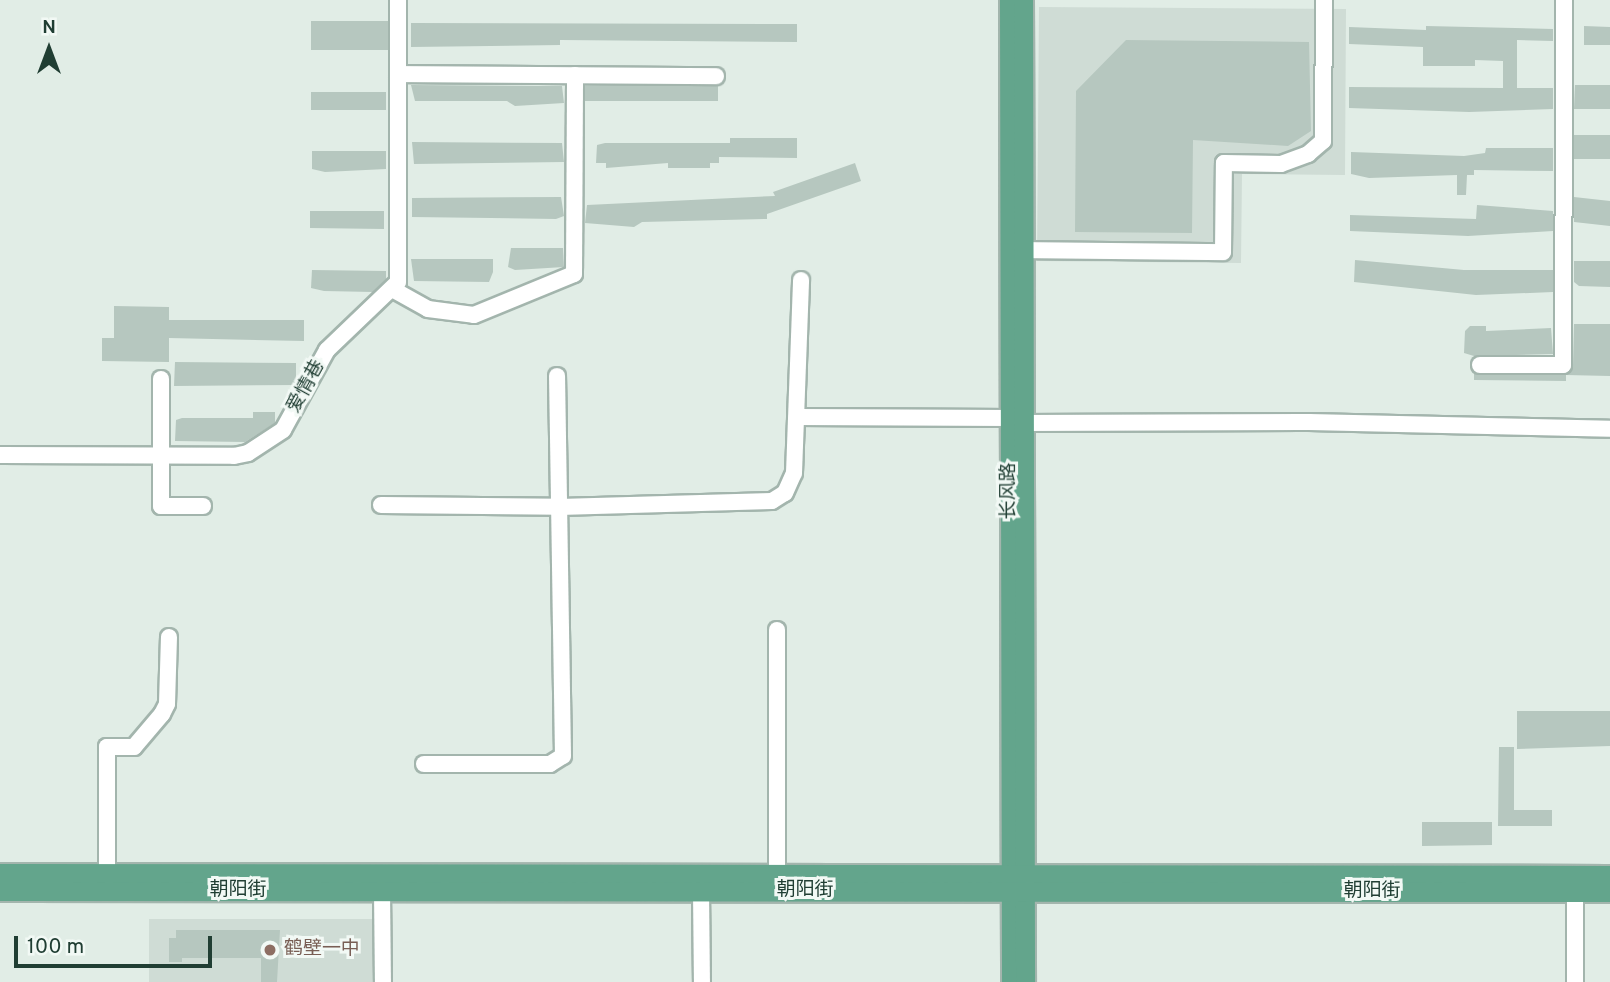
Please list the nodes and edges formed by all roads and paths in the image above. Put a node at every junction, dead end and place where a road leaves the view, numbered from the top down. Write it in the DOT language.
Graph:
graph roads {
  1 [pos="398,0"];
  2 [pos="1009,0"];
  3 [pos="1023,0"];
  4 [pos="1324,0"];
  5 [pos="1564,0"];
  6 [pos="398,74"];
  7 [pos="575,75"];
  8 [pos="716,76"];
  9 [pos="1023,250"];
  10 [pos="801,280"];
  11 [pos="394,290"];
  12 [pos="1480,365"];
  13 [pos="557,376"];
  14 [pos="161,379"];
  15 [pos="797,417"];
  16 [pos="1017,421"];
  17 [pos="1610,429"];
  18 [pos="0,455"];
  19 [pos="161,456"];
  20 [pos="381,505"];
  21 [pos="203,506"];
  22 [pos="559,507"];
  23 [pos="777,630"];
  24 [pos="169,637"];
  25 [pos="424,764"];
  26 [pos="0,873"];
  27 [pos="107,874"];
  28 [pos="777,874"];
  29 [pos="1610,875"];
  30 [pos="1018,883"];
  31 [pos="0,891"];
  32 [pos="382,891"];
  33 [pos="701,891"];
  34 [pos="1575,892"];
  35 [pos="1610,892"];
  36 [pos="383,982"];
  37 [pos="702,982"];
  38 [pos="1011,982"];
  39 [pos="1025,982"];
  40 [pos="1575,982"];
  1 -- 6 [label="street"];
  2 -- 16 [label="main road, 长风路"];
  3 -- 9 [label="main road, 长风路"];
  4 -- 9 [label="street"];
  5 -- 12 [label="street"];
  6 -- 7 [label="street"];
  6 -- 11 [label="street"];
  7 -- 8 [label="street"];
  7 -- 11 [label="street"];
  9 -- 16 [label="main road, 长风路"];
  10 -- 15 [label="street"];
  11 -- 19 [label="street, 爱情巷"];
  13 -- 22 [label="street"];
  14 -- 19 [label="street"];
  15 -- 16 [label="street"];
  15 -- 22 [label="street"];
  16 -- 17 [label="street"];
  16 -- 30 [label="main road, 长风路"];
  18 -- 19 [label="street, 爱情巷"];
  19 -- 21 [label="street"];
  20 -- 22 [label="street"];
  22 -- 25 [label="street"];
  23 -- 28 [label="street"];
  24 -- 27 [label="street"];
  26 -- 27 [label="main road, 朝阳街"];
  27 -- 28 [label="main road, 朝阳街"];
  28 -- 30 [label="main road, 朝阳街"];
  29 -- 30 [label="main road, 朝阳街"];
  30 -- 33 [label="main road, 朝阳街"];
  30 -- 34 [label="main road, 朝阳街"];
  30 -- 38 [label="main road, 长风路"];
  30 -- 39 [label="main road, 长风路"];
  31 -- 32 [label="main road, 朝阳街"];
  32 -- 33 [label="main road, 朝阳街"];
  32 -- 36 [label="street"];
  33 -- 37 [label="street"];
  34 -- 35 [label="main road, 朝阳街"];
  34 -- 40 [label="street"];
}
